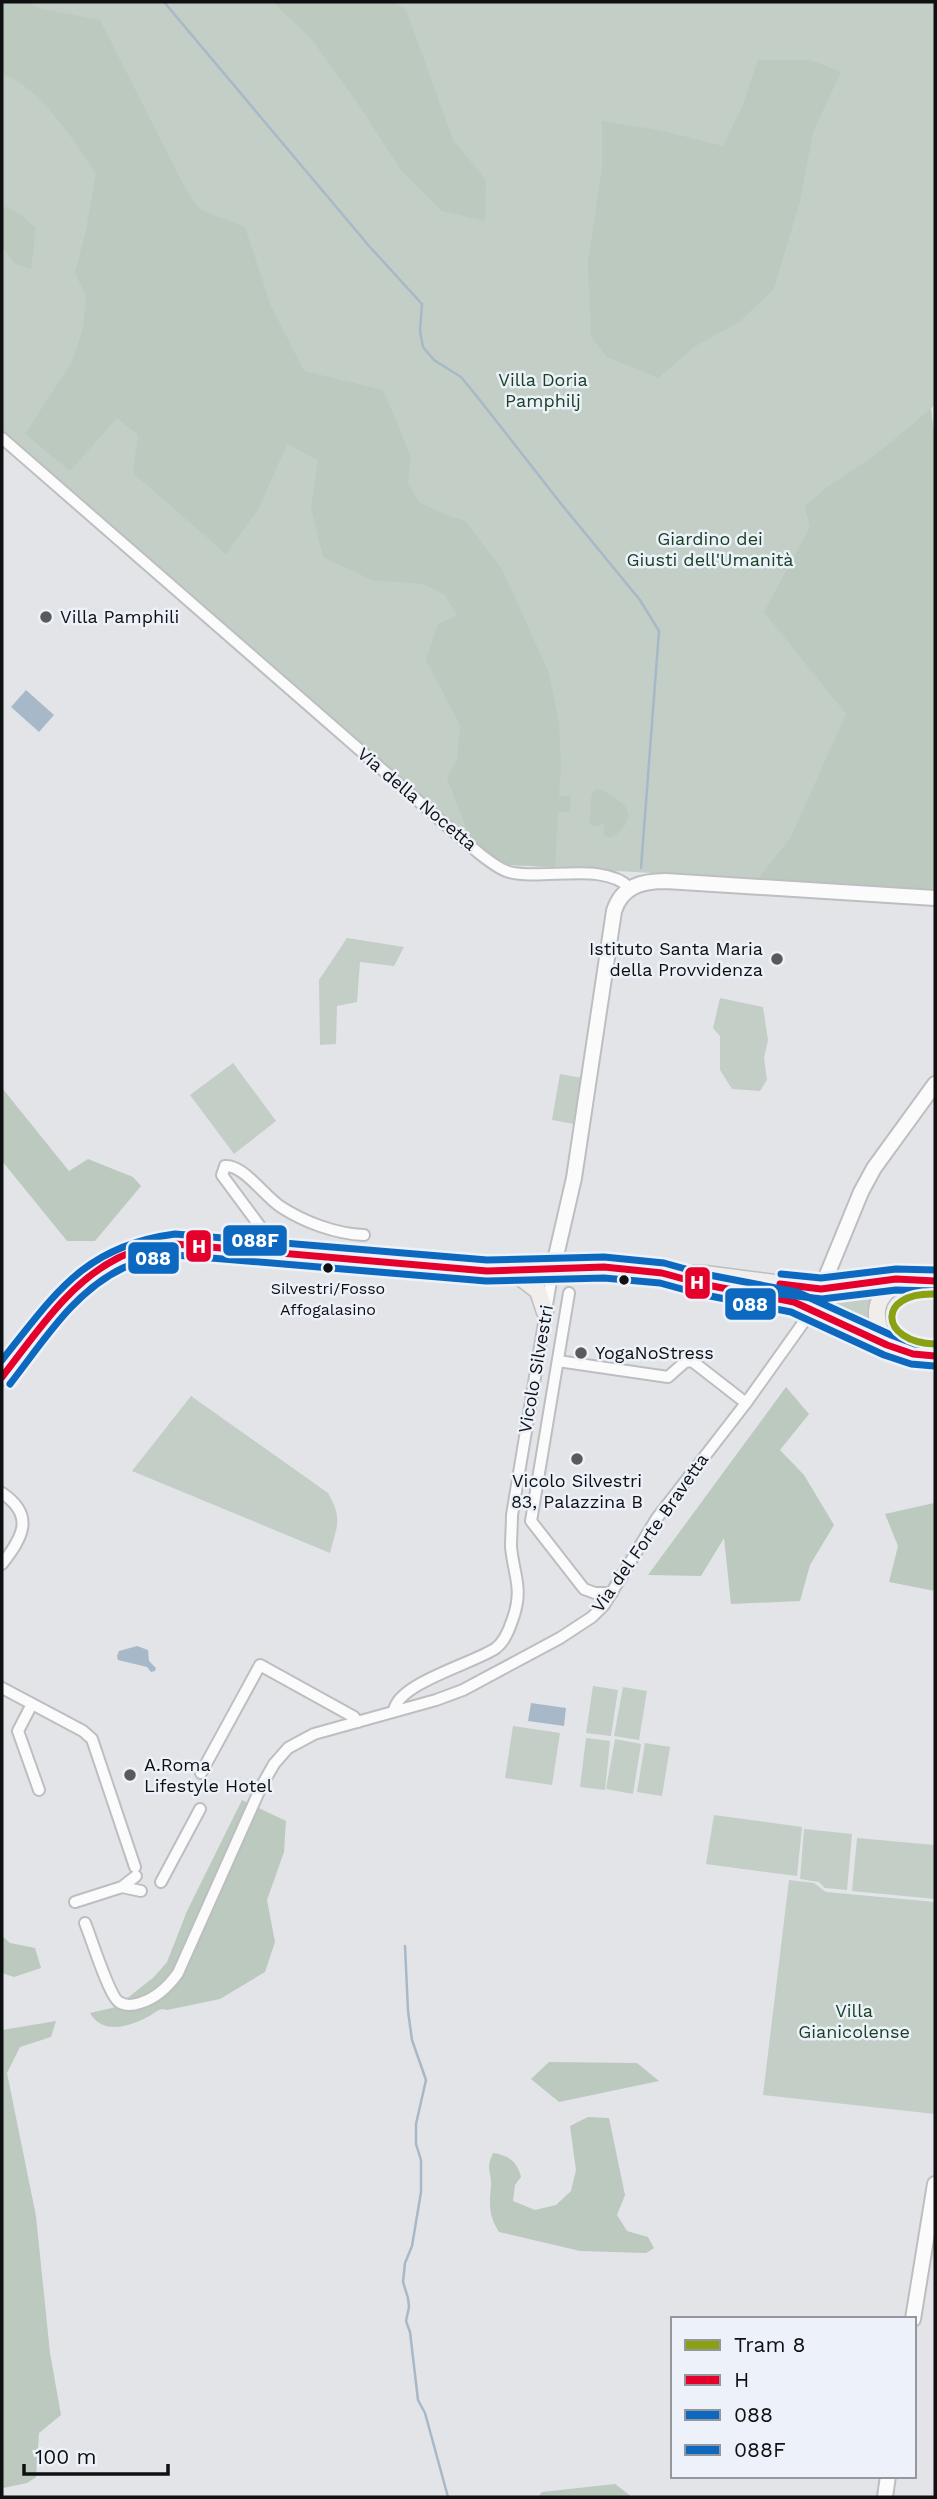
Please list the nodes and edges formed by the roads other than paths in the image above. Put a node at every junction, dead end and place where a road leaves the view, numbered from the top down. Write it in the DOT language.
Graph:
graph roads {
  1 [pos="2,438"];
  2 [pos="630,888"];
  3 [pos="935,898"];
  4 [pos="935,1084"];
  5 [pos="364,1235"];
  6 [pos="262,1251"];
  7 [pos="553,1269"];
  8 [pos="512,1271"];
  9 [pos="662,1273"];
  10 [pos="911,1278"];
  11 [pos="935,1281"];
  12 [pos="821,1289"];
  13 [pos="569,1293"];
  14 [pos="813,1309"];
  15 [pos="545,1312"];
  16 [pos="887,1345"];
  17 [pos="935,1356"];
  18 [pos="558,1361"];
  19 [pos="2,1377"];
  20 [pos="747,1403"];
  21 [pos="2,1493"];
  22 [pos="2,1564"];
  23 [pos="612,1593"];
  24 [pos="2,1688"];
  25 [pos="32,1704"];
  26 [pos="394,1711"];
  27 [pos="358,1721"];
  28 [pos="201,1773"];
  29 [pos="39,1790"];
  30 [pos="200,1810"];
  31 [pos="162,1882"];
  32 [pos="122,1887"];
  33 [pos="141,1891"];
  34 [pos="75,1902"];
  35 [pos="85,1923"];
  36 [pos="935,2184"];
  37 [pos="913,2317"];
  38 [pos="888,2478"];
  39 [pos="885,2497"];
  1 -- 2 [label="street, Via della Nocetta"];
  2 -- 3 [label="street"];
  2 -- 7 [label="street, Vicolo Silvestri"];
  4 -- 12 [label="street, Via del Forte Bravetta"];
  5 -- 6 [label="street"];
  6 -- 8 [label="main road"];
  6 -- 19 [label="main road"];
  7 -- 8 [label="main road"];
  7 -- 9 [label="main road"];
  7 -- 15 [label="street, Vicolo Silvestri"];
  8 -- 15 [label="main road"];
  9 -- 12 [label="main road"];
  9 -- 14 [label="main road"];
  10 -- 11 [label="main road"];
  10 -- 12 [label="main road"];
  10 -- 16 [label="main road"];
  12 -- 14 [label="street, Via del Forte Bravetta"];
  13 -- 18 [label="street, Vicolo Silvestri"];
  14 -- 16 [label="main road"];
  14 -- 20 [label="street, Via del Forte Bravetta"];
  15 -- 26 [label="street, Vicolo Silvestri"];
  16 -- 17 [label="main road"];
  18 -- 20 [label="street"];
  18 -- 23 [label="street, Vicolo Silvestri"];
  20 -- 23 [label="street, Via del Forte Bravetta"];
  21 -- 22 [label="street"];
  23 -- 26 [label="street, Via del Forte Bravetta"];
  24 -- 25 [label="street"];
  25 -- 29 [label="street"];
  25 -- 32 [label="street"];
  26 -- 27 [label="street, Via del Forte Bravetta"];
  27 -- 28 [label="street"];
  27 -- 35 [label="street, Via del Forte Bravetta"];
  30 -- 31 [label="street"];
  32 -- 33 [label="street"];
  32 -- 34 [label="street"];
  36 -- 37 [label="street"];
  38 -- 39 [label="street"];
}
